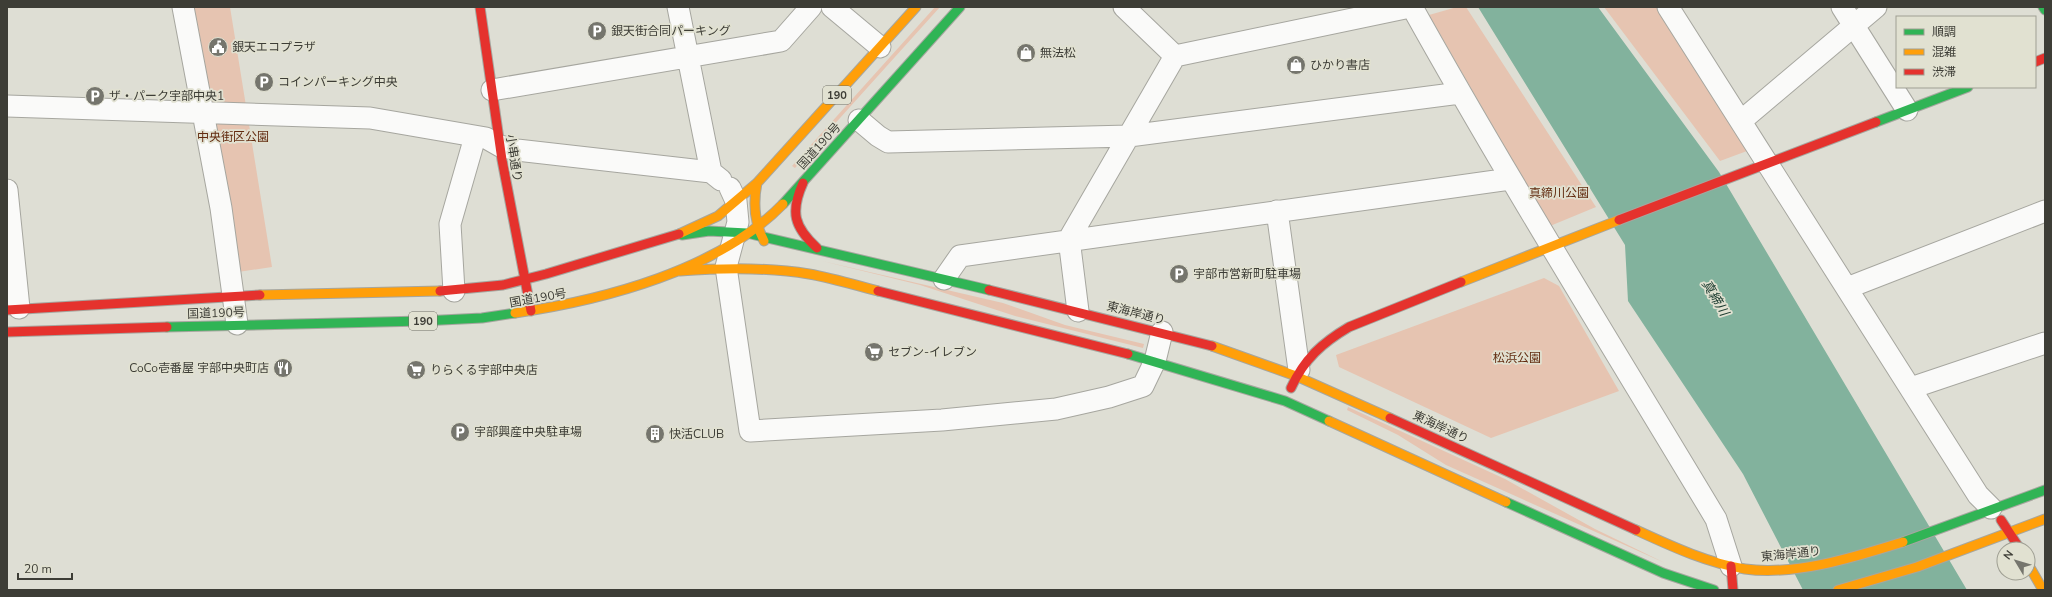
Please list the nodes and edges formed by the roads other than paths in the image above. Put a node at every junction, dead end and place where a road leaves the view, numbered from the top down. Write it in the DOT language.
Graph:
graph roads {
  1 [pos="184,7"];
  2 [pos="480,7"];
  3 [pos="678,7"];
  4 [pos="811,7"];
  5 [pos="832,7"];
  6 [pos="916,7"];
  7 [pos="960,7"];
  8 [pos="1124,7"];
  9 [pos="1411,7"];
  10 [pos="1668,7"];
  11 [pos="1842,7"];
  12 [pos="1876,7"];
  13 [pos="2043,7"];
  14 [pos="2045,10"];
  15 [pos="1854,25"];
  16 [pos="880,47"];
  17 [pos="1175,56"];
  18 [pos="688,58"];
  19 [pos="1965,88"];
  20 [pos="492,90"];
  21 [pos="1460,93"];
  22 [pos="7,106"];
  23 [pos="1907,110"];
  24 [pos="204,111"];
  25 [pos="859,120"];
  26 [pos="1741,121"];
  27 [pos="1129,136"];
  28 [pos="475,137"];
  29 [pos="500,146"];
  30 [pos="1767,164"];
  31 [pos="711,172"];
  32 [pos="1510,179"];
  33 [pos="757,183"];
  34 [pos="803,183"];
  35 [pos="7,190"];
  36 [pos="733,194"];
  37 [pos="2045,211"];
  38 [pos="1277,212"];
  39 [pos="758,225"];
  40 [pos="739,236"];
  41 [pos="761,236"];
  42 [pos="670,238"];
  43 [pos="1069,239"];
  44 [pos="1553,246"];
  45 [pos="768,247"];
  46 [pos="817,248"];
  47 [pos="781,259"];
  48 [pos="726,267"];
  49 [pos="679,271"];
  50 [pos="810,274"];
  51 [pos="944,278"];
  52 [pos="524,280"];
  53 [pos="1847,288"];
  54 [pos="454,290"];
  55 [pos="233,296"];
  56 [pos="13,309"];
  57 [pos="531,311"];
  58 [pos="1078,311"];
  59 [pos="237,324"];
  60 [pos="7,332"];
  61 [pos="1162,332"];
  62 [pos="2045,344"];
  63 [pos="1155,361"];
  64 [pos="1298,373"];
  65 [pos="1911,388"];
  66 [pos="1285,401"];
  67 [pos="2045,490"];
  68 [pos="1991,508"];
  69 [pos="2045,518"];
  70 [pos="2009,531"];
  71 [pos="2015,541"];
  72 [pos="1731,566"];
  73 [pos="2036,578"];
  74 [pos="1714,590"];
  75 [pos="1733,590"];
  76 [pos="1838,590"];
  77 [pos="2043,590"];
  1 -- 24 [label="street"];
  2 -- 20 [label="main road, 小串通り"];
  3 -- 18 [label="street"];
  4 -- 18 [label="street"];
  5 -- 16 [label="street"];
  6 -- 16 [label="main road, 国道190号 / 190"];
  7 -- 25 [label="main road, 国道190号 / 190"];
  8 -- 17 [label="street"];
  9 -- 17 [label="street"];
  9 -- 21 [label="street"];
  10 -- 26 [label="street"];
  11 -- 15 [label="street"];
  12 -- 15 [label="street"];
  13 -- 14 [label="main road"];
  15 -- 23 [label="street"];
  15 -- 26 [label="street"];
  16 -- 33 [label="main road, 国道190号 / 190"];
  17 -- 27 [label="street"];
  18 -- 20 [label="street"];
  18 -- 31 [label="street"];
  19 -- 23 [label="main road"];
  20 -- 29 [label="main road, 小串通り"];
  21 -- 27 [label="street"];
  21 -- 32 [label="street"];
  22 -- 24 [label="street"];
  23 -- 30 [label="main road"];
  24 -- 28 [label="street"];
  24 -- 55 [label="street"];
  25 -- 27 [label="street"];
  25 -- 34 [label="main road, 国道190号 / 190"];
  26 -- 30 [label="street"];
  27 -- 43 [label="street"];
  28 -- 29 [label="street"];
  28 -- 54 [label="street"];
  29 -- 31 [label="street"];
  29 -- 52 [label="main road, 小串通り"];
  30 -- 44 [label="main road"];
  30 -- 53 [label="street"];
  31 -- 36 [label="street"];
  32 -- 38 [label="street"];
  32 -- 44 [label="street"];
  33 -- 36 [label="street"];
  33 -- 39 [label="main road"];
  34 -- 39 [label="main road, 国道190号 / 190"];
  34 -- 46 [label="main road"];
  35 -- 56 [label="street"];
  36 -- 40 [label="street"];
  36 -- 42 [label="main road, 国道190号"];
  37 -- 53 [label="street"];
  38 -- 43 [label="street"];
  38 -- 64 [label="street"];
  39 -- 40 [label="main road, 国道190号 / 190"];
  39 -- 41 [label="main road"];
  40 -- 41 [label="main road, 東海岸通り"];
  40 -- 42 [label="main road, 東海岸通り"];
  40 -- 48 [label="street"];
  40 -- 49 [label="main road, 国道190号 / 190"];
  41 -- 45 [label="main road"];
  41 -- 46 [label="main road, 東海岸通り"];
  42 -- 52 [label="main road, 国道190号"];
  43 -- 51 [label="street"];
  43 -- 58 [label="street"];
  44 -- 64 [label="main road"];
  44 -- 72 [label="street"];
  46 -- 51 [label="main road, 東海岸通り"];
  47 -- 50 [label="main road"];
  48 -- 49 [label="main road"];
  48 -- 50 [label="main road"];
  48 -- 63 [label="street"];
  49 -- 57 [label="main road, 国道190号 / 190"];
  50 -- 63 [label="main road"];
  51 -- 58 [label="main road, 東海岸通り"];
  52 -- 54 [label="main road, 国道190号"];
  52 -- 57 [label="main road, 小串通り"];
  53 -- 65 [label="street"];
  54 -- 55 [label="main road, 国道190号"];
  55 -- 56 [label="main road, 国道190号"];
  55 -- 59 [label="street"];
  57 -- 59 [label="main road, 国道190号 / 190"];
  58 -- 61 [label="main road, 東海岸通り"];
  59 -- 60 [label="main road, 国道190号 / 190"];
  61 -- 63 [label="street"];
  61 -- 64 [label="main road, 東海岸通り"];
  62 -- 65 [label="street"];
  63 -- 66 [label="main road"];
  64 -- 66 [label="main road"];
  64 -- 72 [label="main road, 東海岸通り"];
  65 -- 68 [label="street"];
  66 -- 74 [label="main road"];
  67 -- 68 [label="main road, 東海岸通り"];
  68 -- 70 [label="main road"];
  68 -- 72 [label="main road, 東海岸通り"];
  69 -- 70 [label="main road"];
  70 -- 71 [label="main road"];
  70 -- 76 [label="main road"];
  72 -- 75 [label="main road"];
  73 -- 77 [label="main road"];
}
